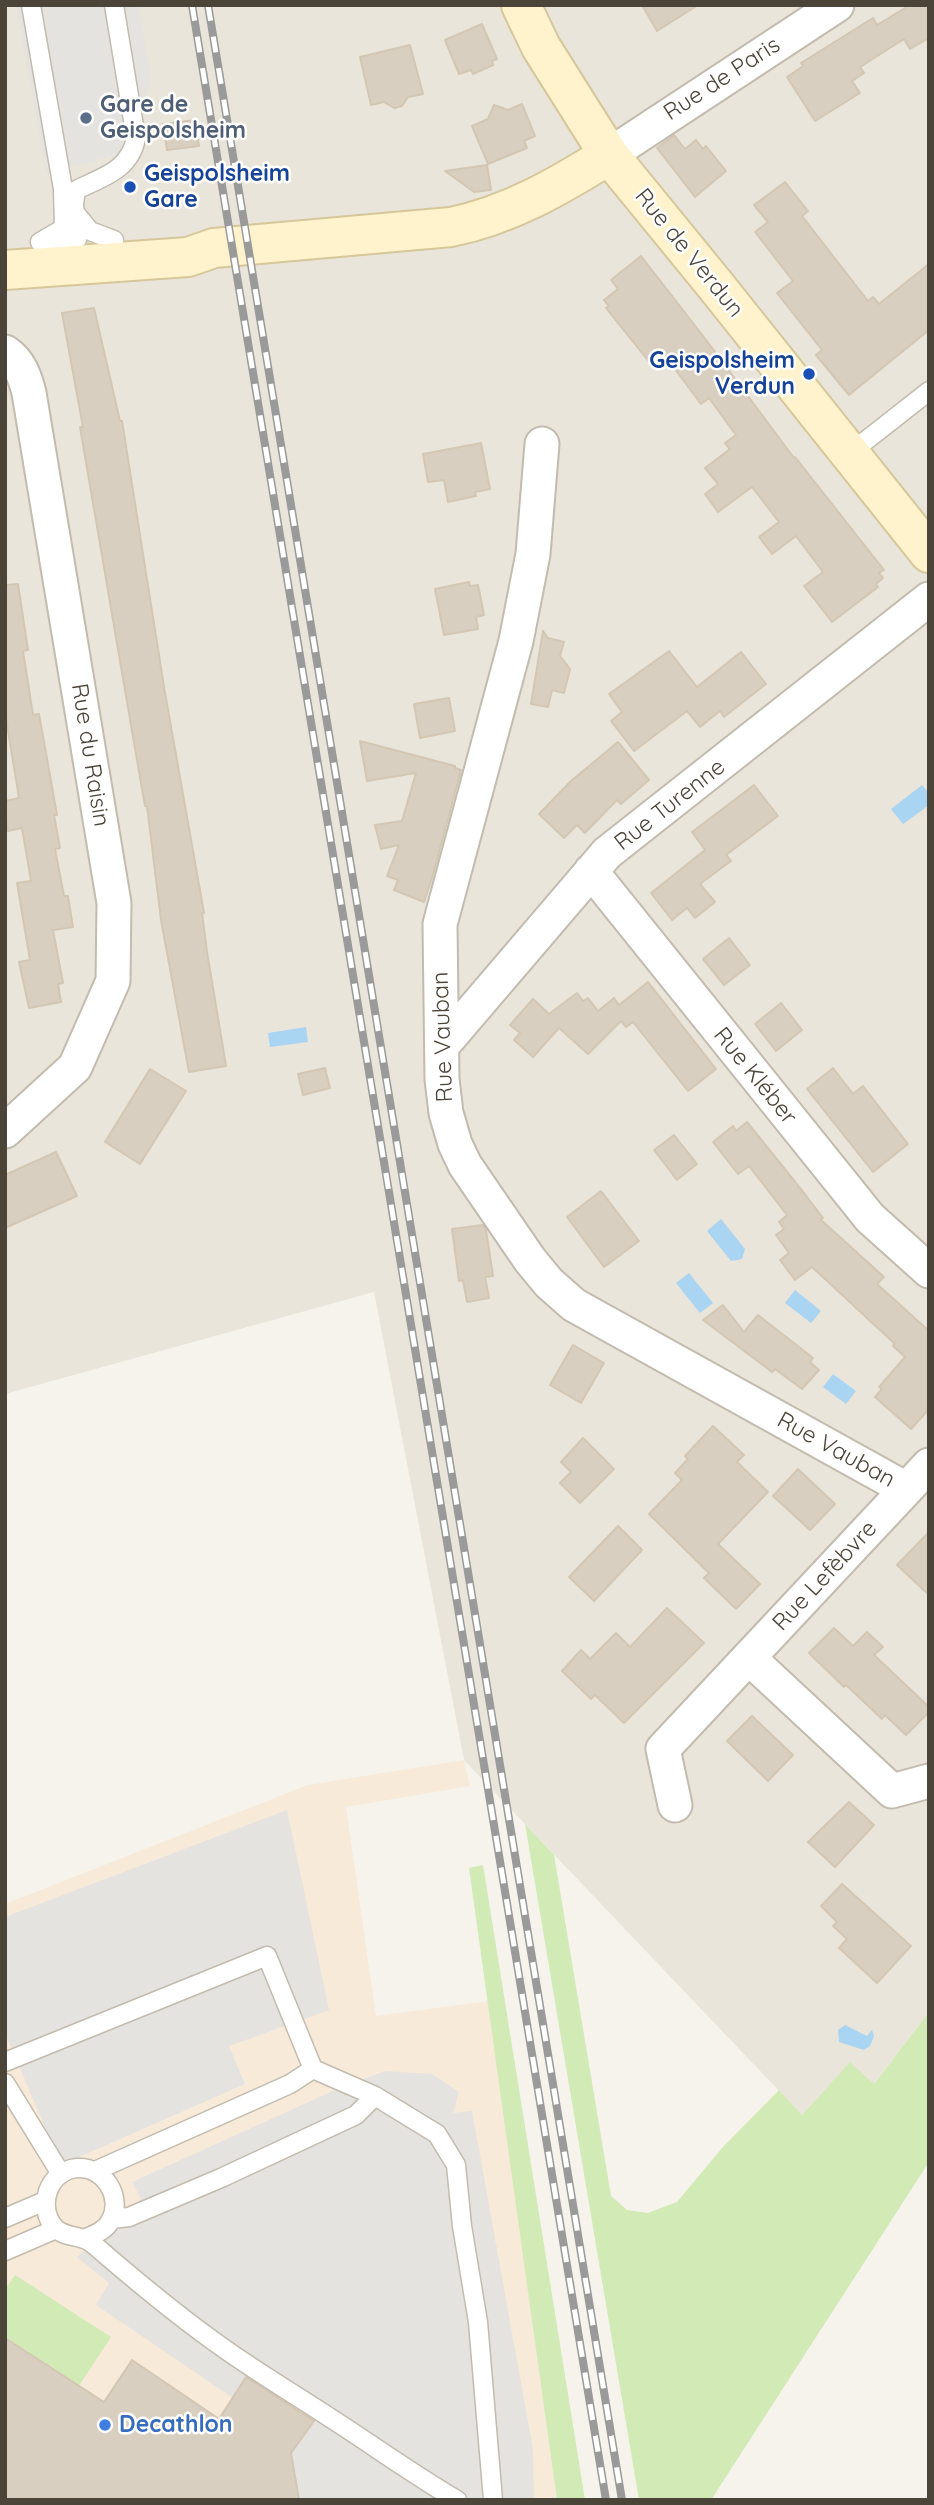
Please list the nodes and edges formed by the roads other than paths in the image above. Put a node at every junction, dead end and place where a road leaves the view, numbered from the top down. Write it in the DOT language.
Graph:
graph roads {
  1 [pos="30,5"];
  2 [pos="114,5"];
  3 [pos="521,5"];
  4 [pos="837,5"];
  5 [pos="608,155"];
  6 [pos="70,190"];
  7 [pos="50,236"];
  8 [pos="214,248"];
  9 [pos="5,258"];
  10 [pos="5,270"];
  11 [pos="5,352"];
  12 [pos="929,391"];
  13 [pos="542,444"];
  14 [pos="850,453"];
  15 [pos="929,553"];
  16 [pos="929,599"];
  17 [pos="590,872"];
  18 [pos="443,1045"];
  19 [pos="5,1130"];
  20 [pos="929,1271"];
  21 [pos="929,1465"];
  22 [pos="906,1489"];
  23 [pos="750,1658"];
  24 [pos="929,1782"];
  25 [pos="675,1805"];
  26 [pos="5,2062"];
  27 [pos="313,2069"];
  28 [pos="5,2083"];
  29 [pos="376,2096"];
  30 [pos="95,2171"];
  31 [pos="61,2174"];
  32 [pos="45,2201"];
  33 [pos="5,2218"];
  34 [pos="111,2220"];
  35 [pos="56,2229"];
  36 [pos="86,2238"];
  37 [pos="5,2251"];
  38 [pos="457,2500"];
  39 [pos="493,2500"];
  1 -- 6 [label="lane"];
  2 -- 6 [label="lane"];
  3 -- 5 [label="main road, Rue de Verdun"];
  4 -- 5 [label="street, Rue de Paris"];
  5 -- 8 [label="main road"];
  5 -- 14 [label="main road, Rue de Verdun"];
  6 -- 7 [label="lane"];
  6 -- 7 [label="lane"];
  7 -- 8 [label="main road"];
  7 -- 9 [label="lane"];
  8 -- 10 [label="main road"];
  11 -- 19 [label="street, Rue du Raisin"];
  12 -- 14 [label="lane"];
  13 -- 18 [label="street, Rue Vauban"];
  14 -- 15 [label="main road, Rue de Verdun"];
  16 -- 17 [label="street, Rue Turenne"];
  17 -- 18 [label="street, Rue Turenne"];
  17 -- 20 [label="street, Rue Kléber"];
  18 -- 22 [label="street, Rue Vauban"];
  21 -- 22 [label="street, Rue Lefèbvre"];
  22 -- 23 [label="street, Rue Lefèbvre"];
  23 -- 24 [label="street"];
  23 -- 25 [label="street, Rue Lefèbvre"];
  26 -- 27 [label="lane"];
  27 -- 29 [label="lane"];
  27 -- 30 [label="lane"];
  28 -- 31 [label="lane"];
  29 -- 34 [label="lane"];
  29 -- 39 [label="lane"];
  30 -- 31 [label="lane"];
  30 -- 34 [label="lane"];
  31 -- 32 [label="lane"];
  32 -- 33 [label="lane"];
  32 -- 35 [label="lane"];
  34 -- 36 [label="lane"];
  35 -- 36 [label="lane"];
  35 -- 37 [label="lane"];
  36 -- 38 [label="lane"];
}
